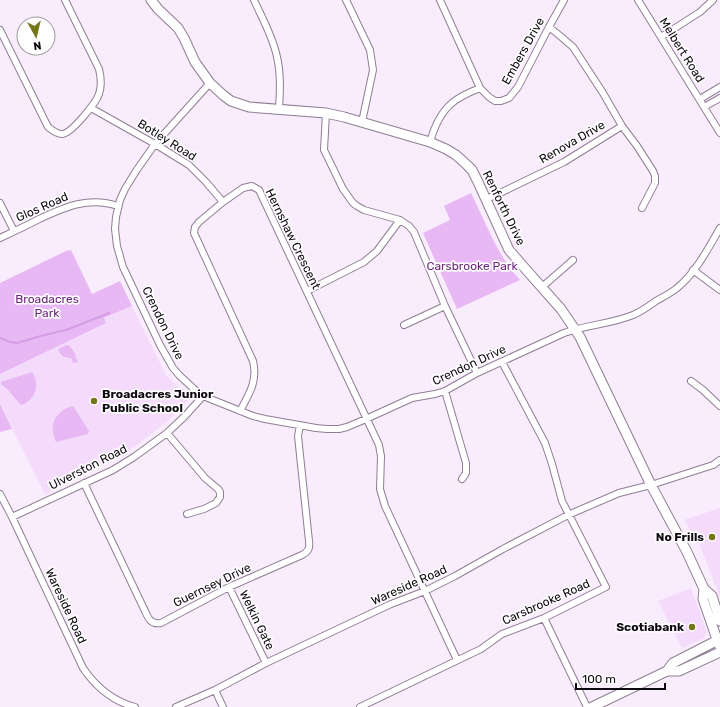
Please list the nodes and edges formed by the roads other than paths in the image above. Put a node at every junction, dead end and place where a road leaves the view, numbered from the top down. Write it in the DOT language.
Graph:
graph roads {
  1 [pos="65,0"];
  2 [pos="151,0"];
  3 [pos="254,0"];
  4 [pos="346,0"];
  5 [pos="440,0"];
  6 [pos="564,0"];
  7 [pos="638,0"];
  8 [pos="713,0"];
  9 [pos="549,27"];
  10 [pos="0,30"];
  11 [pos="660,37"];
  12 [pos="210,83"];
  13 [pos="720,86"];
  14 [pos="480,88"];
  15 [pos="720,98"];
  16 [pos="700,99"];
  17 [pos="704,107"];
  18 [pos="91,108"];
  19 [pos="280,110"];
  20 [pos="326,113"];
  21 [pos="362,122"];
  22 [pos="622,126"];
  23 [pos="720,132"];
  24 [pos="430,142"];
  25 [pos="155,144"];
  26 [pos="486,199"];
  27 [pos="223,202"];
  28 [pos="0,203"];
  29 [pos="118,206"];
  30 [pos="642,208"];
  31 [pos="400,220"];
  32 [pos="720,228"];
  33 [pos="14,231"];
  34 [pos="0,238"];
  35 [pos="573,260"];
  36 [pos="693,270"];
  37 [pos="542,287"];
  38 [pos="720,290"];
  39 [pos="307,291"];
  40 [pos="445,306"];
  41 [pos="404,325"];
  42 [pos="575,329"];
  43 [pos="502,362"];
  44 [pos="477,373"];
  45 [pos="691,381"];
  46 [pos="445,391"];
  47 [pos="203,396"];
  48 [pos="720,406"];
  49 [pos="240,411"];
  50 [pos="366,419"];
  51 [pos="300,426"];
  52 [pos="167,433"];
  53 [pos="720,460"];
  54 [pos="462,478"];
  55 [pos="84,483"];
  56 [pos="651,485"];
  57 [pos="0,494"];
  58 [pos="187,514"];
  59 [pos="568,515"];
  60 [pos="12,517"];
  61 [pos="229,587"];
  62 [pos="704,589"];
  63 [pos="425,591"];
  64 [pos="544,618"];
  65 [pos="720,621"];
  66 [pos="719,642"];
  67 [pos="720,652"];
  68 [pos="457,660"];
  69 [pos="266,663"];
  70 [pos="667,671"];
  71 [pos="215,690"];
  72 [pos="135,707"];
  73 [pos="176,707"];
  74 [pos="223,707"];
  75 [pos="360,707"];
  76 [pos="587,707"];
  77 [pos="592,707"];
  1 -- 18 [label="street"];
  2 -- 12 [label="street, Renforth Drive"];
  3 -- 19 [label="street"];
  4 -- 21 [label="street"];
  5 -- 14 [label="street"];
  6 -- 9 [label="street, Embers Drive"];
  7 -- 11 [label="street, Melbert Road"];
  8 -- 11 [label="street"];
  9 -- 14 [label="street, Embers Drive"];
  9 -- 22 [label="street, Renova Drive"];
  10 -- 18 [label="street"];
  11 -- 16 [label="street, Melbert Road"];
  12 -- 19 [label="street, Renforth Drive"];
  12 -- 25 [label="street, Crendon Drive"];
  13 -- 16 [label="street"];
  14 -- 24 [label="street"];
  15 -- 17 [label="street"];
  16 -- 17 [label="street, Melbert Road"];
  17 -- 23 [label="street, Melbert Road"];
  18 -- 25 [label="street, Botley Road"];
  19 -- 20 [label="street, Renforth Drive"];
  20 -- 21 [label="street, Renforth Drive"];
  20 -- 31 [label="street"];
  21 -- 24 [label="street, Renforth Drive"];
  22 -- 26 [label="street, Renova Drive"];
  22 -- 30 [label="street"];
  24 -- 26 [label="street, Renforth Drive"];
  25 -- 27 [label="street, Botley Road"];
  25 -- 29 [label="street, Crendon Drive"];
  26 -- 37 [label="street, Renforth Drive"];
  27 -- 39 [label="street, Hernshaw Crescent"];
  27 -- 49 [label="street, Hernshaw Crescent"];
  28 -- 33 [label="street"];
  29 -- 33 [label="street, Glos Road"];
  29 -- 47 [label="street, Crendon Drive"];
  31 -- 39 [label="street"];
  31 -- 40 [label="street"];
  32 -- 36 [label="street, Crendon Drive"];
  33 -- 34 [label="street, Glos Road"];
  35 -- 37 [label="street"];
  36 -- 38 [label="street"];
  36 -- 42 [label="street, Crendon Drive"];
  37 -- 42 [label="street, Renforth Drive"];
  39 -- 50 [label="street, Hernshaw Crescent"];
  40 -- 41 [label="street"];
  40 -- 44 [label="street"];
  42 -- 43 [label="street, Crendon Drive"];
  42 -- 56 [label="street, Renforth Drive"];
  43 -- 44 [label="street, Crendon Drive"];
  43 -- 59 [label="street, Carsbrooke Road"];
  44 -- 46 [label="street, Crendon Drive"];
  45 -- 48 [label="street"];
  46 -- 50 [label="street, Crendon Drive"];
  46 -- 54 [label="street"];
  47 -- 49 [label="street, Crendon Drive"];
  47 -- 52 [label="street, Ulverston Road"];
  49 -- 51 [label="street, Crendon Drive"];
  50 -- 51 [label="street, Crendon Drive"];
  50 -- 63 [label="street, Hernshaw Crescent"];
  51 -- 61 [label="street, Guernsey Drive"];
  52 -- 55 [label="street, Ulverston Road"];
  52 -- 58 [label="street"];
  53 -- 56 [label="street, Wareside Road"];
  55 -- 60 [label="street, Ulverston Road"];
  55 -- 61 [label="street, Guernsey Drive"];
  56 -- 59 [label="street, Wareside Road"];
  56 -- 62 [label="street, Renforth Drive"];
  57 -- 60 [label="street, Wareside Road"];
  59 -- 63 [label="street, Wareside Road"];
  59 -- 64 [label="street, Carsbrooke Road"];
  60 -- 72 [label="street, Wareside Road"];
  61 -- 69 [label="street, Welkin Gate"];
  62 -- 65 [label="street, Renforth Drive"];
  62 -- 66 [label="street, Renforth Drive"];
  63 -- 68 [label="street, Hernshaw Crescent"];
  63 -- 69 [label="street, Wareside Road"];
  64 -- 68 [label="street, Carsbrooke Road"];
  64 -- 76 [label="street"];
  66 -- 70 [label="street"];
  67 -- 70 [label="street"];
  68 -- 75 [label="street, Carsbrooke Road"];
  69 -- 71 [label="street, Wareside Road"];
  70 -- 77 [label="street"];
  71 -- 73 [label="street, Wareside Road"];
  71 -- 74 [label="street"];
}
